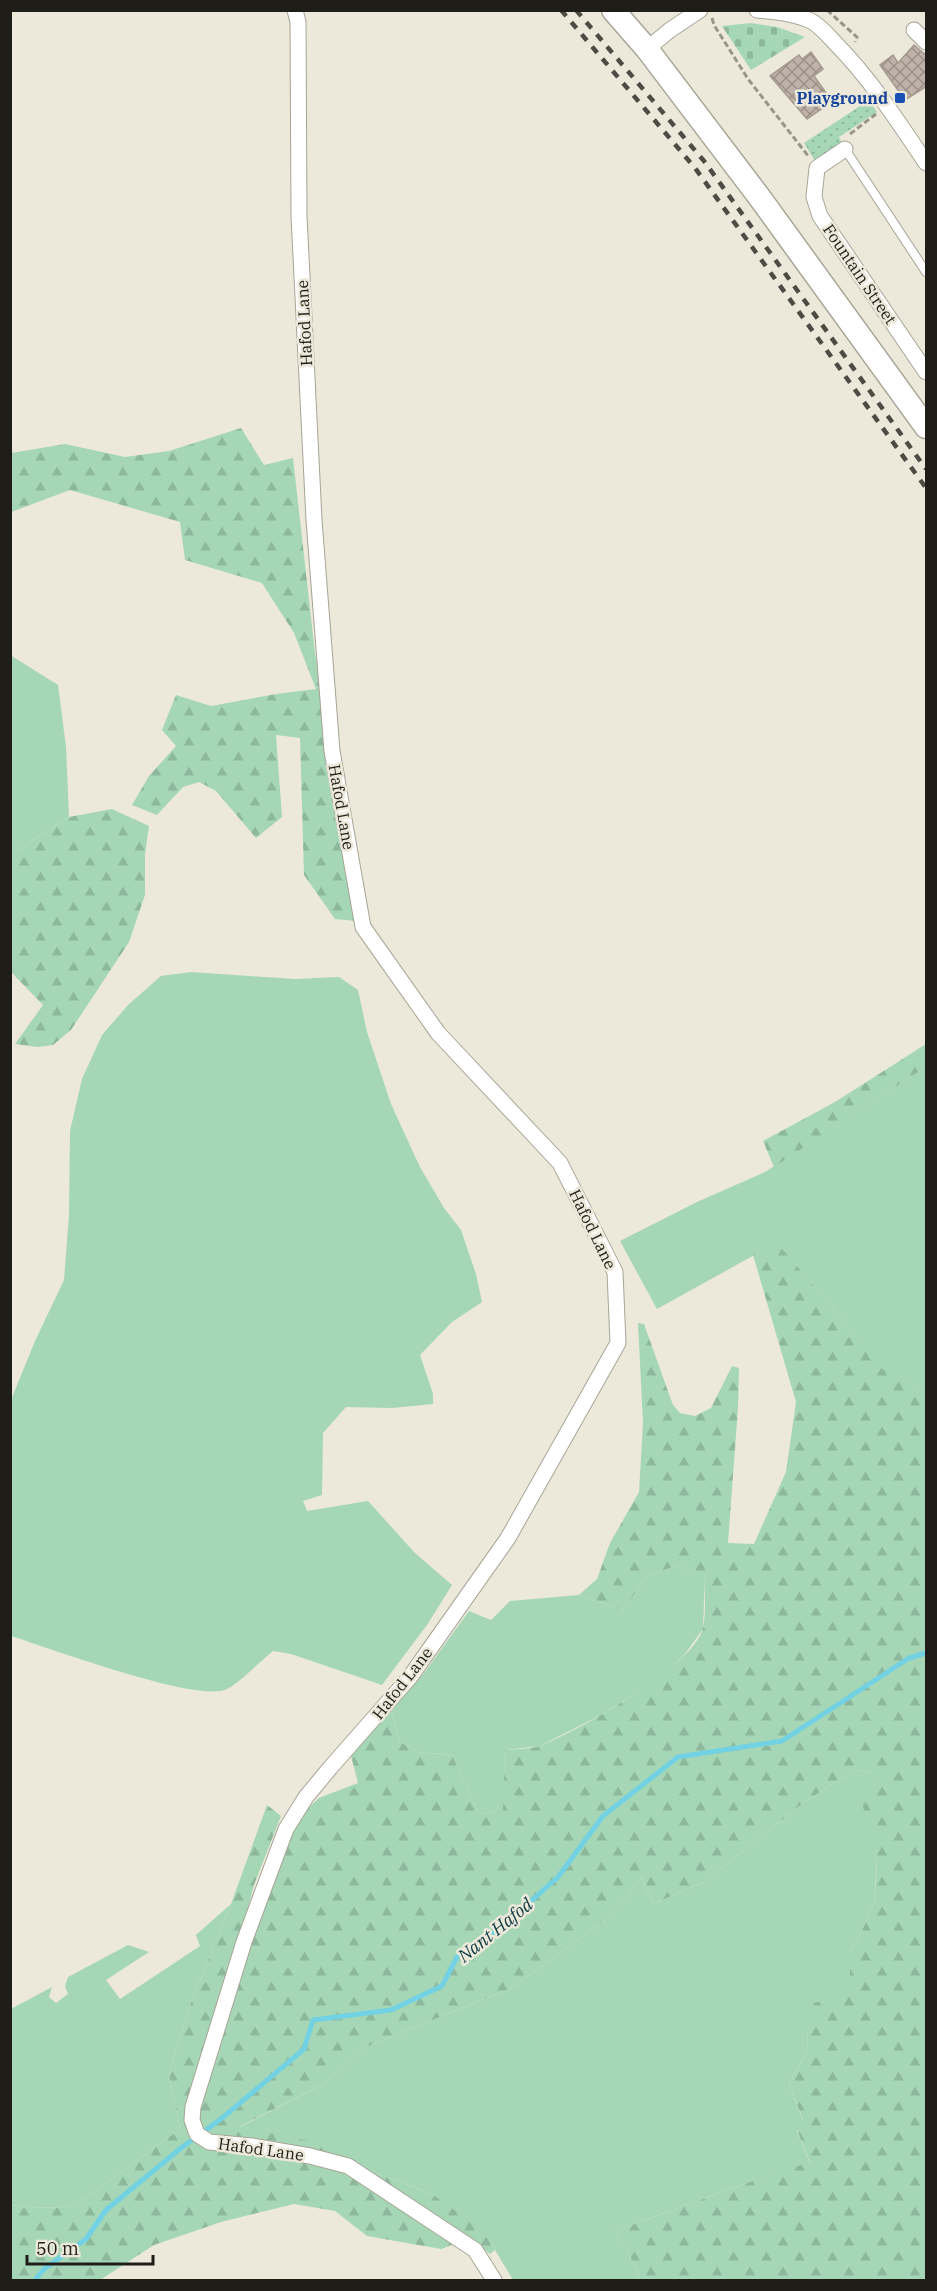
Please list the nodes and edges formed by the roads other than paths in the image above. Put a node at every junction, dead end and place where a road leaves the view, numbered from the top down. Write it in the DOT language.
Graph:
graph roads {
  1 [pos="296,10"];
  2 [pos="613,10"];
  3 [pos="700,10"];
  4 [pos="757,10"];
  5 [pos="914,30"];
  6 [pos="927,42"];
  7 [pos="647,49"];
  8 [pos="846,149"];
  9 [pos="927,163"];
  10 [pos="927,272"];
  11 [pos="927,372"];
  12 [pos="927,427"];
  13 [pos="494,2280"];
  1 -- 13 [label="street, Hafod Lane"];
  2 -- 7 [label="main road"];
  3 -- 7 [label="street"];
  4 -- 9 [label="street"];
  5 -- 6 [label="street"];
  7 -- 12 [label="main road"];
  8 -- 10 [label="lane"];
  8 -- 11 [label="street, Fountain Street"];
}
